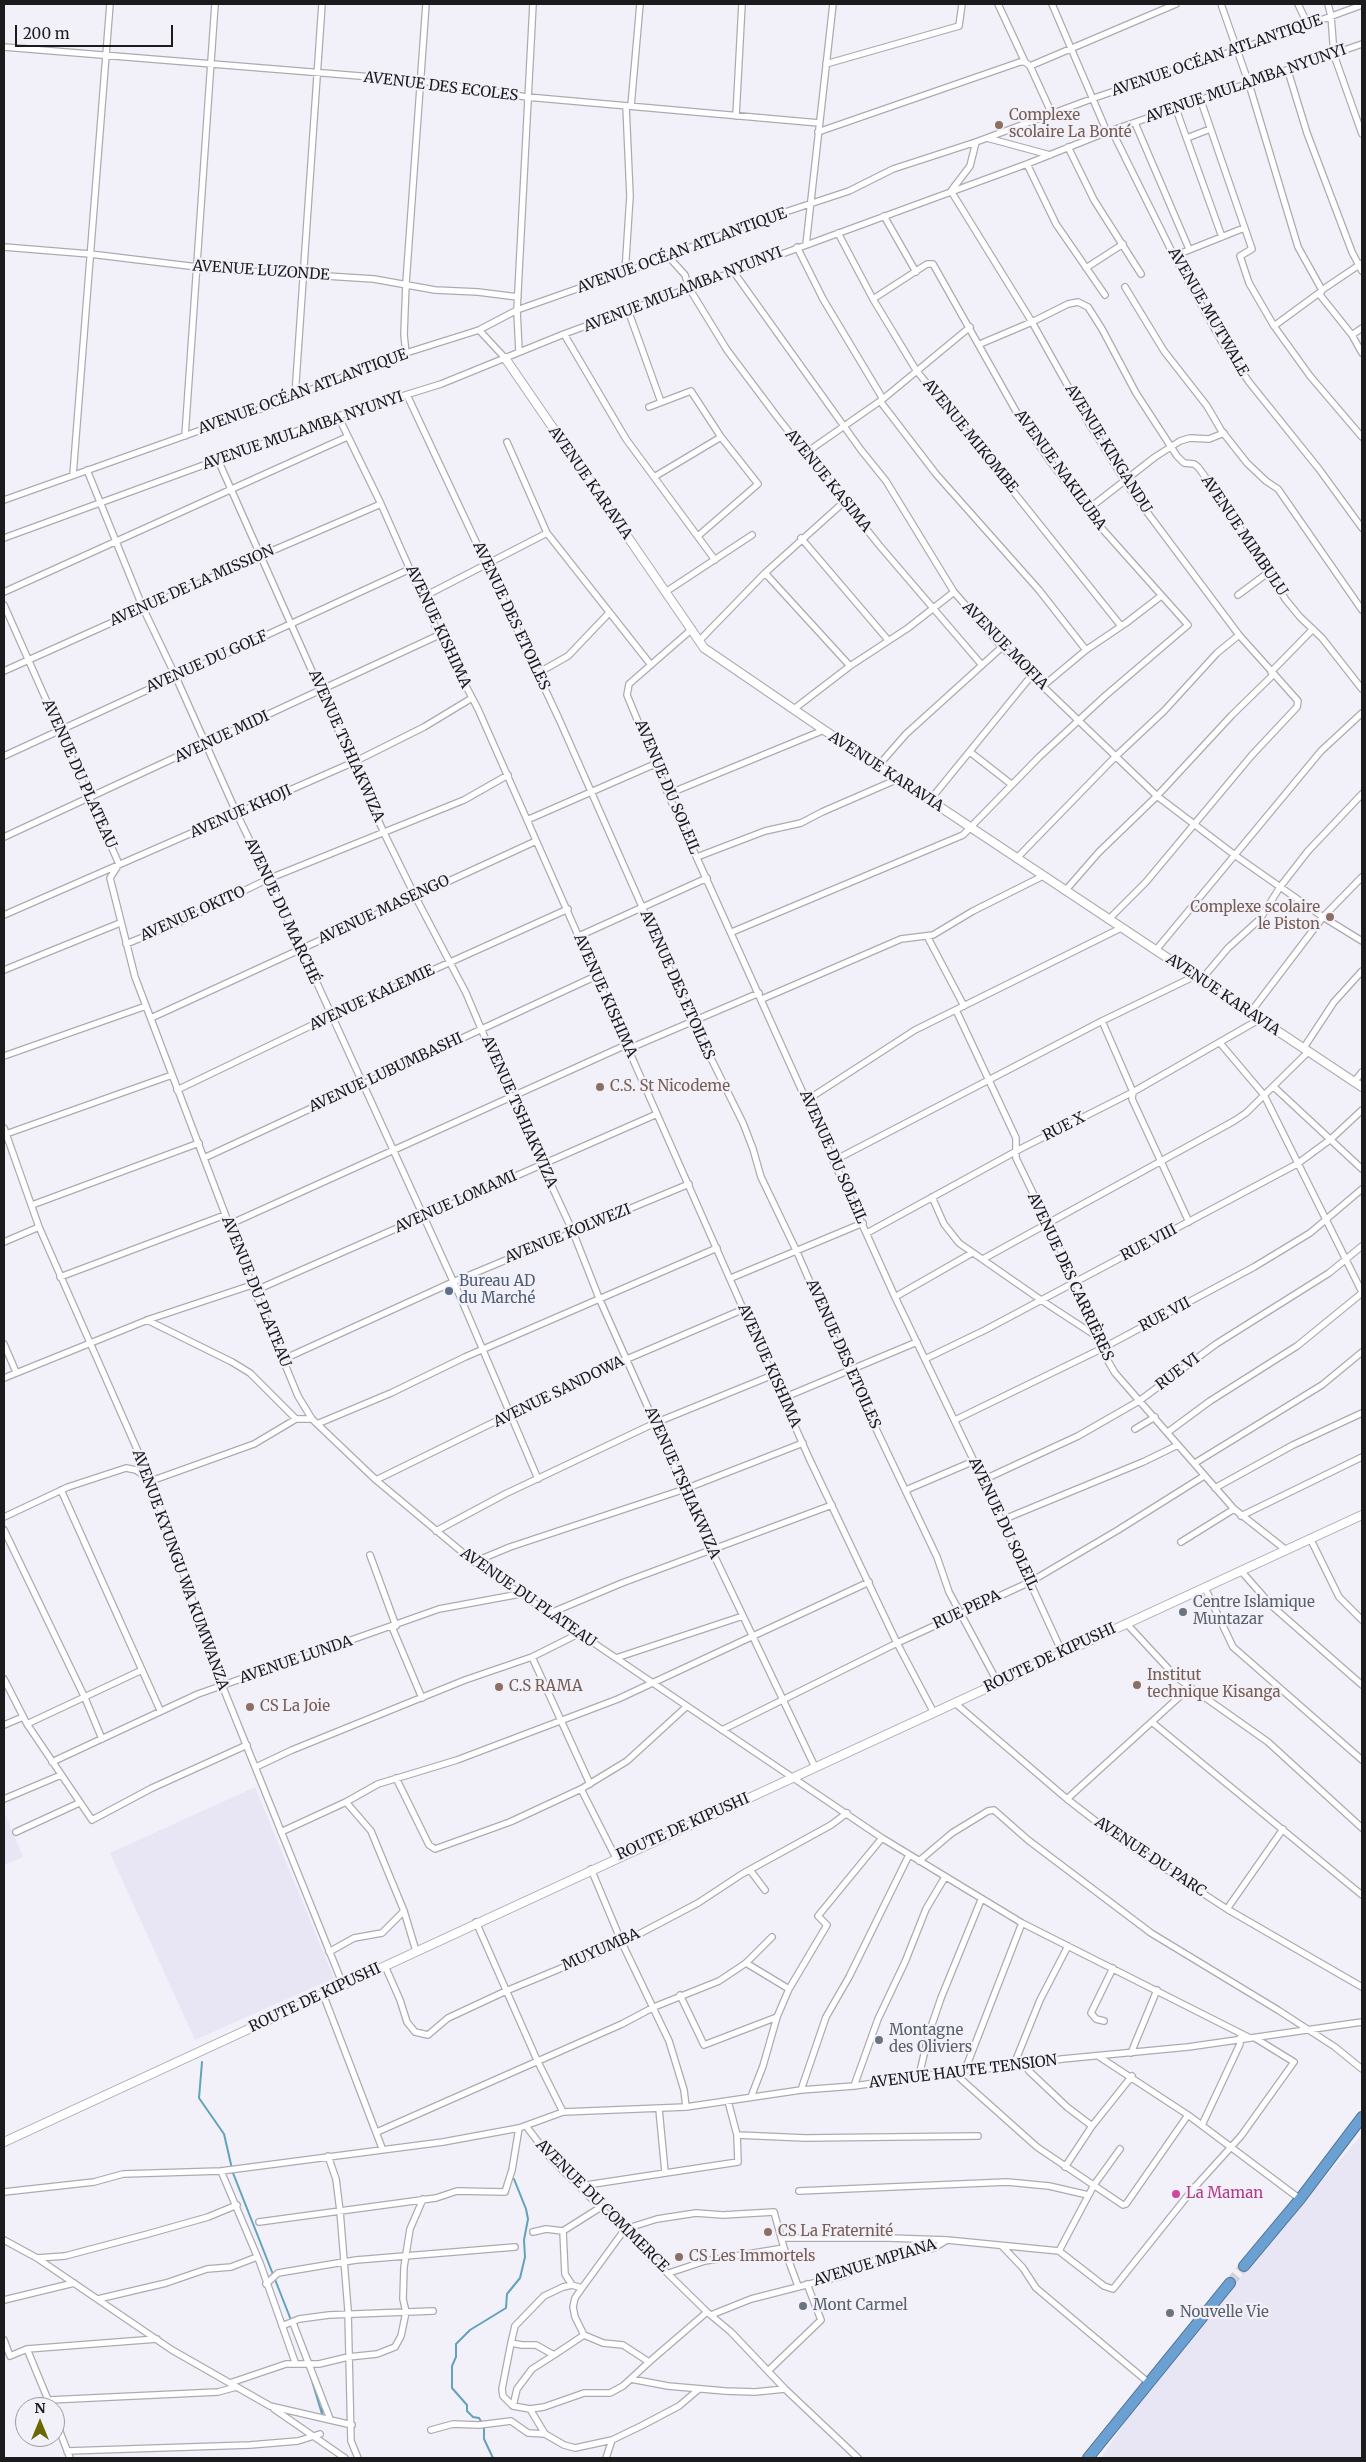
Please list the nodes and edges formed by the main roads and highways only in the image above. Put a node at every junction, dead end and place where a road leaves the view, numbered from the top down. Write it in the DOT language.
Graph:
graph roads {
  1 [pos="505,358"];
  2 [pos="1362,1087"];
  3 [pos="1362,1518"];
  4 [pos="1362,2117"];
  5 [pos="4,2142"];
  6 [pos="1244,2266"];
  7 [pos="1230,2283"];
  8 [pos="1088,2458"];
  1 -- 2 [label="main road, AVENUE KARAVIA"];
  3 -- 5 [label="main road, ROUTE DE KIPUSHI"];
  4 -- 6 [label="highway"];
  7 -- 8 [label="highway"];
}
